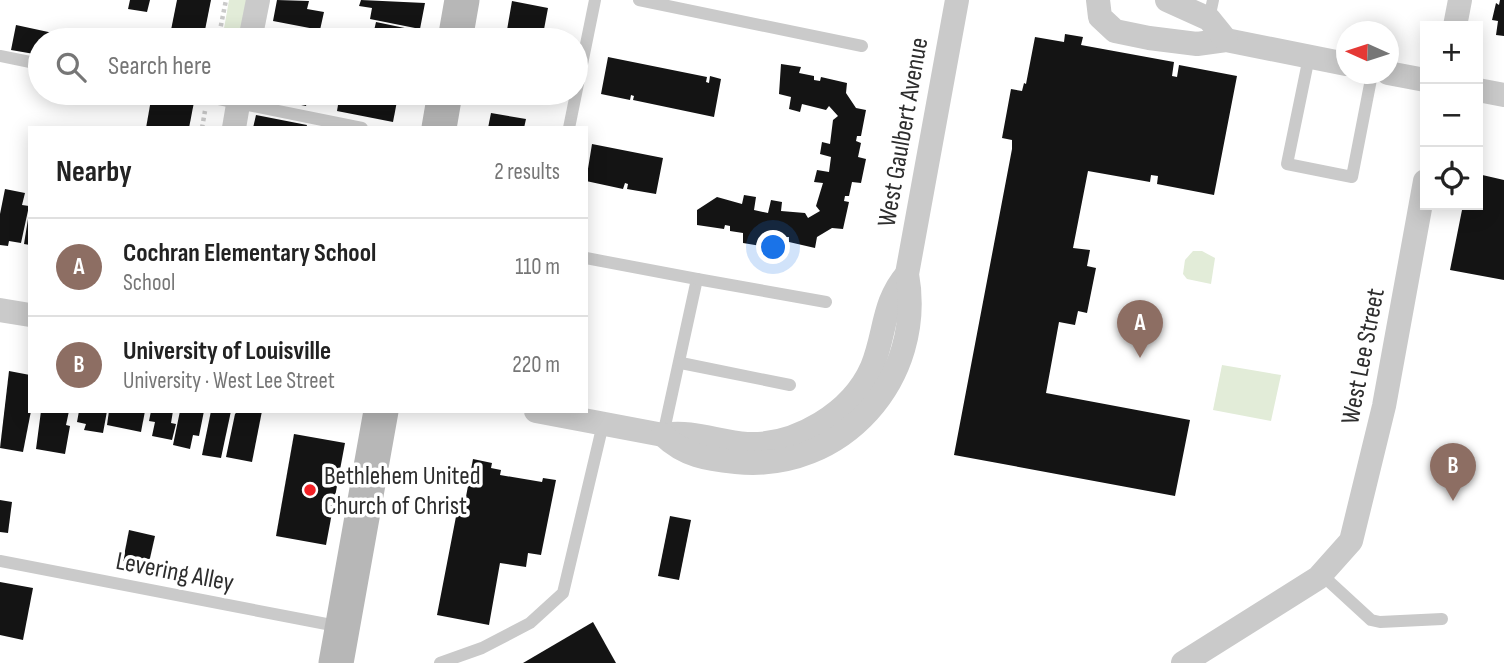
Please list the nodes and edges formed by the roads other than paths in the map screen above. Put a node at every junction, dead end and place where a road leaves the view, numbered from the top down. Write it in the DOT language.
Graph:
graph roads {
  1 [pos="258,0"];
  2 [pos="462,0"];
  3 [pos="595,0"];
  4 [pos="639,0"];
  5 [pos="957,0"];
  6 [pos="1098,0"];
  7 [pos="1167,0"];
  8 [pos="1460,0"];
  9 [pos="1211,9"];
  10 [pos="1456,21"];
  11 [pos="252,28"];
  12 [pos="457,28"];
  13 [pos="588,34"];
  14 [pos="1226,40"];
  15 [pos="862,46"];
  16 [pos="0,56"];
  17 [pos="1309,57"];
  18 [pos="28,62"];
  19 [pos="1336,62"];
  20 [pos="1399,74"];
  21 [pos="1420,79"];
  22 [pos="1370,84"];
  23 [pos="1483,91"];
  24 [pos="1504,95"];
  25 [pos="238,105"];
  26 [pos="268,105"];
  27 [pos="443,105"];
  28 [pos="574,105"];
  29 [pos="234,126"];
  30 [pos="354,126"];
  31 [pos="439,126"];
  32 [pos="569,126"];
  33 [pos="1420,208"];
  34 [pos="588,258"];
  35 [pos="697,279"];
  36 [pos="826,302"];
  37 [pos="0,310"];
  38 [pos="28,315"];
  39 [pos="681,363"];
  40 [pos="790,385"];
  41 [pos="381,413"];
  42 [pos="546,413"];
  43 [pos="603,424"];
  44 [pos="663,435"];
  45 [pos="0,561"];
  46 [pos="1322,575"];
  47 [pos="1443,619"];
  48 [pos="342,627"];
  49 [pos="335,663"];
  50 [pos="440,663"];
  51 [pos="1183,663"];
  1 -- 11 [label="street"];
  2 -- 12 [label="street"];
  3 -- 13 [label="lane"];
  4 -- 15 [label="lane"];
  5 -- 44 [label="street, West Gaulbert Avenue"];
  6 -- 14 [label="street"];
  7 -- 9 [label="street"];
  8 -- 10 [label="street"];
  9 -- 14 [label="street"];
  14 -- 17 [label="street"];
  16 -- 18 [label="lane"];
  17 -- 19 [label="street"];
  17 -- 22 [label="lane"];
  20 -- 21 [label="street"];
  23 -- 24 [label="street"];
  25 -- 29 [label="street"];
  26 -- 30 [label="lane"];
  27 -- 31 [label="street"];
  28 -- 32 [label="lane"];
  33 -- 46 [label="street, West Lee Street"];
  34 -- 35 [label="lane"];
  35 -- 36 [label="lane"];
  35 -- 39 [label="lane"];
  37 -- 38 [label="street"];
  39 -- 40 [label="lane"];
  39 -- 44 [label="lane"];
  41 -- 48 [label="street"];
  42 -- 43 [label="street, West Gaulbert Avenue"];
  43 -- 44 [label="street, West Gaulbert Avenue"];
  43 -- 50 [label="lane"];
  45 -- 48 [label="lane, Levering Alley"];
  46 -- 47 [label="lane"];
  46 -- 51 [label="street"];
  48 -- 49 [label="street"];
}
